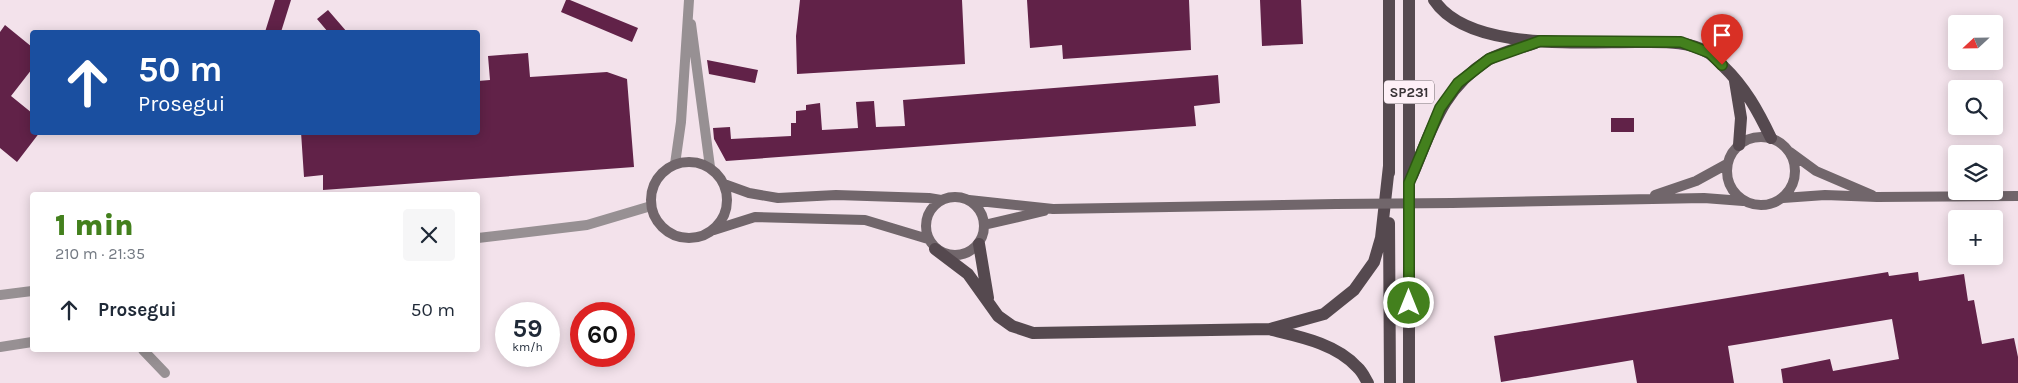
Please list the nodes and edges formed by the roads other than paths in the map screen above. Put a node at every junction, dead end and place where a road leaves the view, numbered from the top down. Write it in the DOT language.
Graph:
graph roads {
  1 [pos="689,0"];
  2 [pos="1389,0"];
  3 [pos="1410,0"];
  4 [pos="1434,0"];
  5 [pos="689,13"];
  6 [pos="1540,41"];
  7 [pos="1734,76"];
  8 [pos="1776,141"];
  9 [pos="1739,145"];
  10 [pos="1789,152"];
  11 [pos="675,164"];
  12 [pos="1727,164"];
  13 [pos="1389,166"];
  14 [pos="710,168"];
  15 [pos="1409,183"];
  16 [pos="724,184"];
  17 [pos="2018,196"];
  18 [pos="1877,197"];
  19 [pos="1645,198"];
  20 [pos="1783,198"];
  21 [pos="941,200"];
  22 [pos="969,200"];
  23 [pos="1743,201"];
  24 [pos="651,206"];
  25 [pos="1052,209"];
  26 [pos="984,225"];
  27 [pos="712,231"];
  28 [pos="480,238"];
  29 [pos="932,244"];
  30 [pos="979,244"];
  31 [pos="30,291"];
  32 [pos="0,295"];
  33 [pos="988,301"];
  34 [pos="1270,329"];
  35 [pos="30,342"];
  36 [pos="0,347"];
  37 [pos="145,352"];
  38 [pos="165,373"];
  39 [pos="1368,383"];
  40 [pos="1390,383"];
  41 [pos="1409,383"];
  1 -- 5 [label="street"];
  2 -- 13 [label="main road, SP231"];
  3 -- 15 [label="main road, SP231"];
  4 -- 6 [label="main road"];
  5 -- 11 [label="street"];
  5 -- 14 [label="street"];
  6 -- 7 [label="main road"];
  6 -- 15 [label="main road"];
  7 -- 8 [label="main road"];
  7 -- 9 [label="main road"];
  8 -- 9 [label="main road"];
  8 -- 10 [label="main road"];
  9 -- 12 [label="main road"];
  10 -- 18 [label="main road"];
  10 -- 20 [label="main road"];
  11 -- 14 [label="main road"];
  11 -- 24 [label="main road"];
  12 -- 19 [label="main road"];
  12 -- 23 [label="main road"];
  13 -- 34 [label="main road"];
  13 -- 40 [label="main road, SP231"];
  14 -- 16 [label="main road"];
  15 -- 41 [label="main road, SP231"];
  16 -- 21 [label="main road"];
  16 -- 27 [label="main road"];
  17 -- 18 [label="main road"];
  18 -- 20 [label="main road"];
  19 -- 23 [label="main road"];
  19 -- 25 [label="main road, bridge"];
  20 -- 23 [label="main road"];
  21 -- 22 [label="main road"];
  21 -- 29 [label="main road"];
  22 -- 25 [label="main road"];
  22 -- 26 [label="main road"];
  24 -- 27 [label="main road"];
  24 -- 28 [label="street"];
  25 -- 26 [label="main road"];
  26 -- 30 [label="main road"];
  27 -- 29 [label="main road"];
  29 -- 30 [label="main road"];
  29 -- 33 [label="main road"];
  30 -- 33 [label="main road"];
  31 -- 32 [label="street"];
  33 -- 34 [label="main road"];
  34 -- 39 [label="main road"];
  35 -- 36 [label="street"];
  37 -- 38 [label="street"];
}
